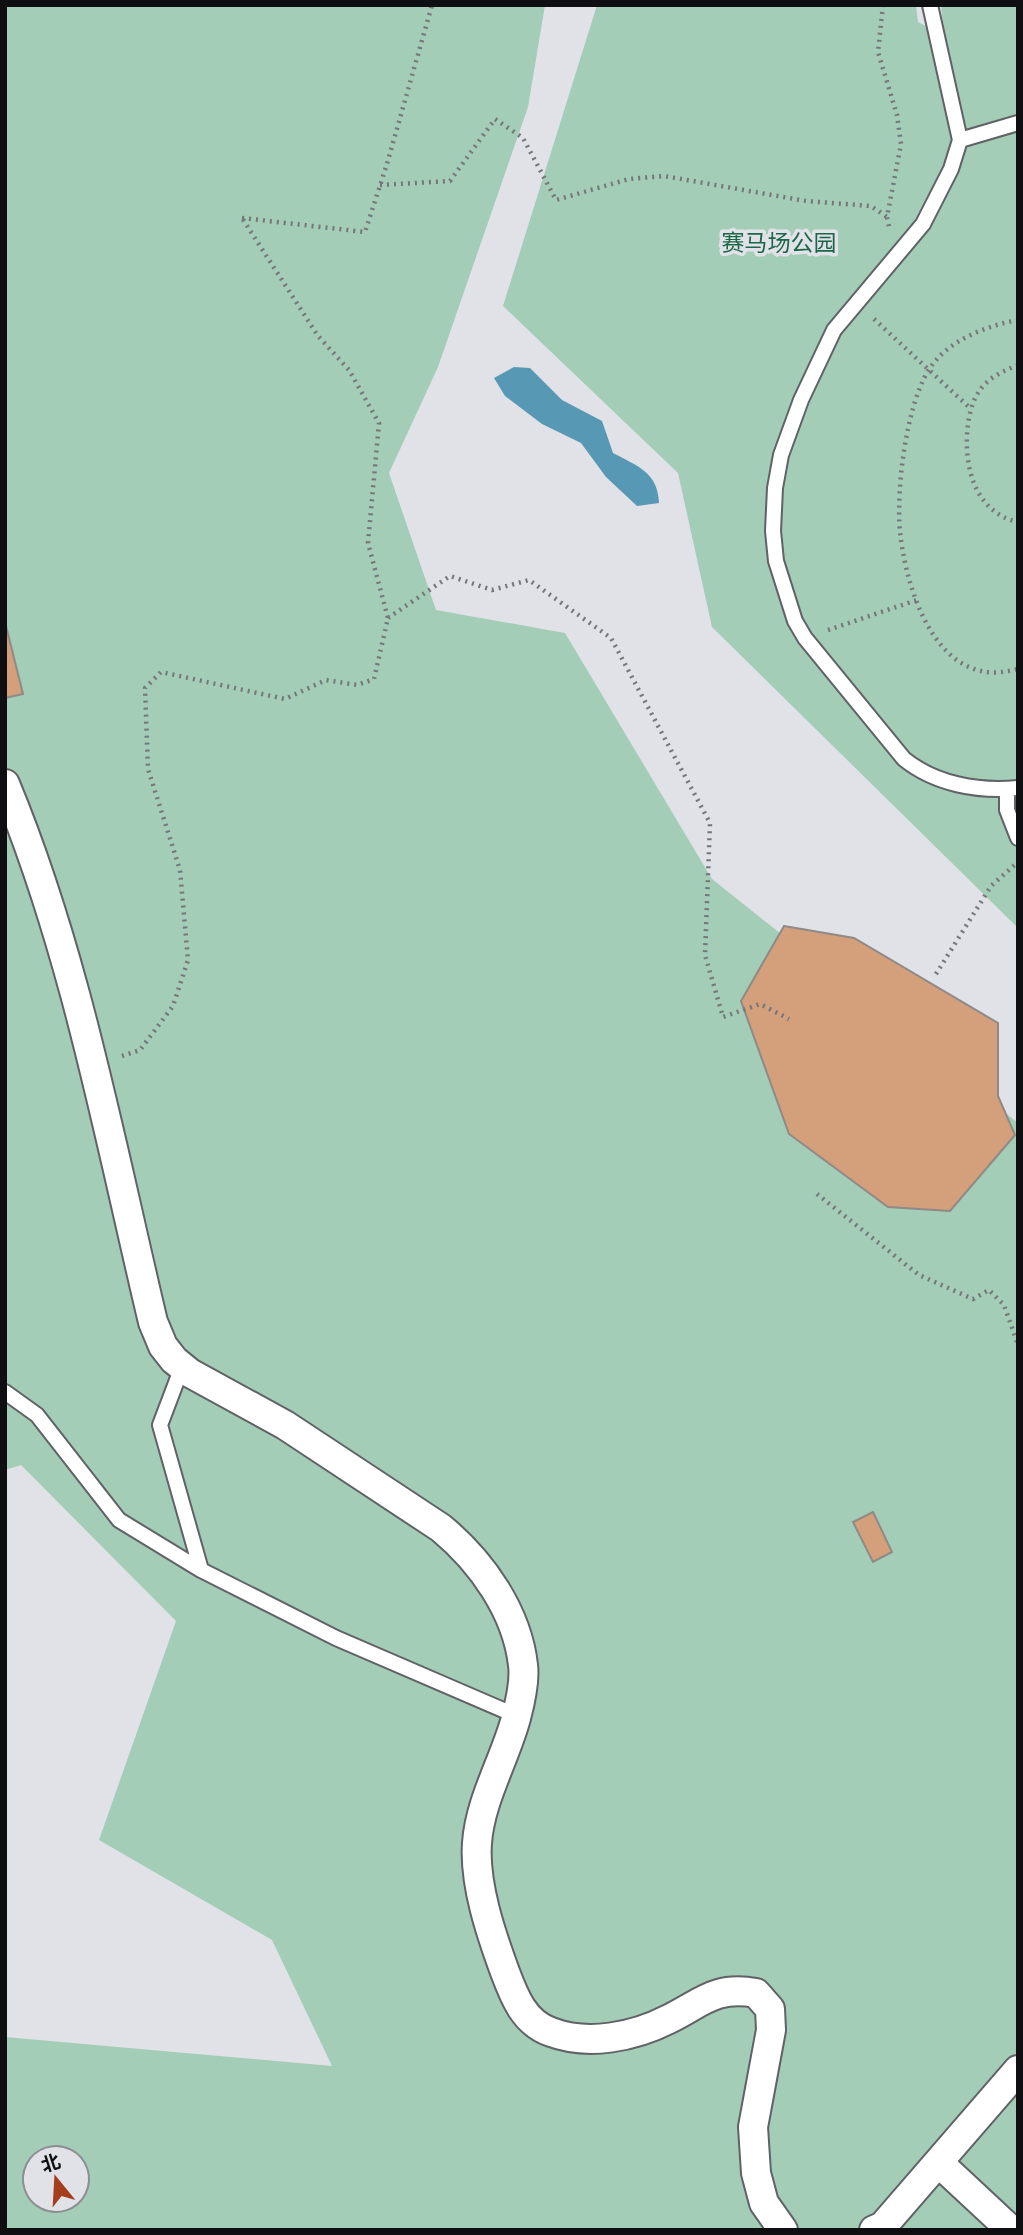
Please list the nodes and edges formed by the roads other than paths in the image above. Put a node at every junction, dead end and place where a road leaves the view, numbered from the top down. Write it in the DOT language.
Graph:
graph roads {
  1 [pos="930,5"];
  2 [pos="1018,122"];
  3 [pos="960,141"];
  4 [pos="5,784"];
  5 [pos="1013,788"];
  6 [pos="1018,838"];
  7 [pos="182,1367"];
  8 [pos="5,1392"];
  9 [pos="201,1570"];
  10 [pos="517,1716"];
  11 [pos="1018,2070"];
  12 [pos="939,2163"];
  13 [pos="783,2230"];
  14 [pos="874,2230"];
  15 [pos="1011,2230"];
  1 -- 3 [label="lane"];
  2 -- 3 [label="lane"];
  3 -- 5 [label="lane"];
  4 -- 7 [label="street"];
  5 -- 6 [label="lane"];
  7 -- 9 [label="lane"];
  7 -- 10 [label="street"];
  8 -- 9 [label="lane"];
  9 -- 10 [label="lane"];
  10 -- 13 [label="street"];
  11 -- 12 [label="street"];
  12 -- 14 [label="street"];
  12 -- 15 [label="street"];
}
